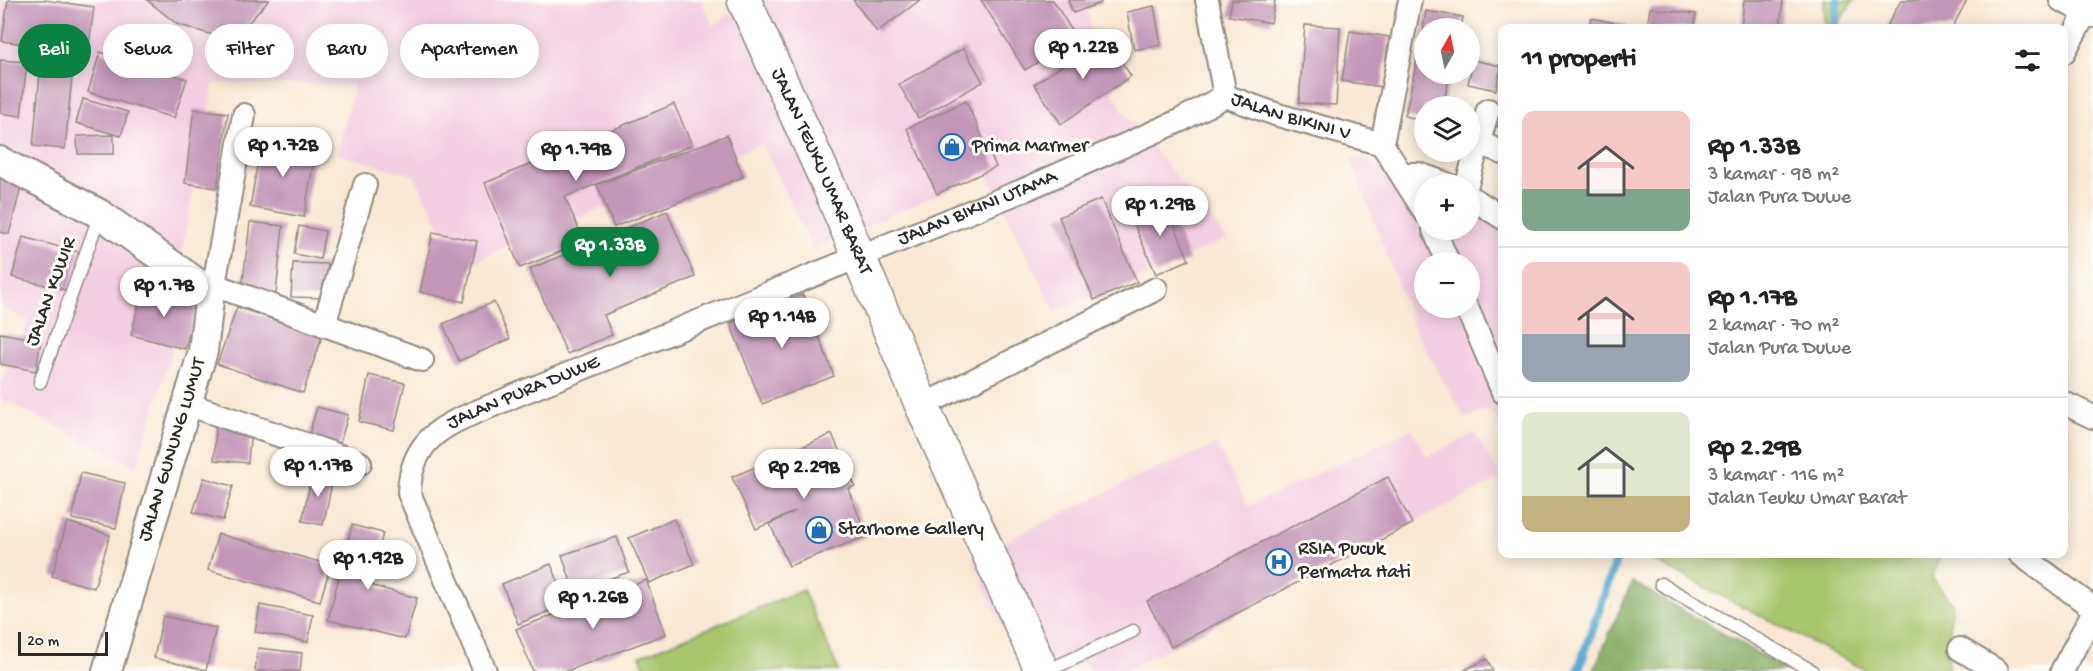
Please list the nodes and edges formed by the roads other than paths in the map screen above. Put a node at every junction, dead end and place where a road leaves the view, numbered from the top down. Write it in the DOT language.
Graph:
graph roads {
  1 [pos="744,0"];
  2 [pos="1207,0"];
  3 [pos="1410,0"];
  4 [pos="2061,0"];
  5 [pos="2090,10"];
  6 [pos="2068,46"];
  7 [pos="1225,96"];
  8 [pos="1488,110"];
  9 [pos="244,116"];
  10 [pos="1480,138"];
  11 [pos="1480,142"];
  12 [pos="1382,144"];
  13 [pos="1498,151"];
  14 [pos="0,161"];
  15 [pos="1402,174"];
  16 [pos="1414,174"];
  17 [pos="365,185"];
  18 [pos="1414,194"];
  19 [pos="1480,203"];
  20 [pos="100,214"];
  21 [pos="1498,215"];
  22 [pos="859,256"];
  23 [pos="212,289"];
  24 [pos="1156,289"];
  25 [pos="1471,318"];
  26 [pos="324,325"];
  27 [pos="422,360"];
  28 [pos="1498,380"];
  29 [pos="40,382"];
  30 [pos="187,404"];
  31 [pos="2068,405"];
  32 [pos="922,406"];
  33 [pos="2093,417"];
  34 [pos="360,463"];
  35 [pos="2025,558"];
  36 [pos="1661,584"];
  37 [pos="2093,608"];
  38 [pos="2093,613"];
  39 [pos="1133,631"];
  40 [pos="1960,649"];
  41 [pos="107,671"];
  42 [pos="485,671"];
  43 [pos="1042,671"];
  44 [pos="1047,671"];
  45 [pos="1812,671"];
  46 [pos="1997,671"];
  47 [pos="2062,671"];
  1 -- 22 [label="main road, JALAN TEUKU UMAR BARAT"];
  2 -- 7 [label="street, JALAN BIKINI V"];
  3 -- 12 [label="street"];
  4 -- 5 [label="street"];
  5 -- 6 [label="street"];
  7 -- 12 [label="street, JALAN BIKINI V"];
  7 -- 22 [label="street, JALAN BIKINI UTAMA"];
  8 -- 10 [label="street"];
  9 -- 23 [label="street"];
  11 -- 13 [label="street"];
  12 -- 15 [label="street"];
  14 -- 20 [label="street"];
  15 -- 16 [label="street"];
  15 -- 18 [label="street"];
  17 -- 26 [label="street"];
  19 -- 21 [label="street"];
  20 -- 23 [label="street"];
  20 -- 29 [label="lane, JALAN KUWIR"];
  22 -- 32 [label="main road, JALAN TEUKU UMAR BARAT"];
  22 -- 42 [label="street, JALAN PURA DUWE"];
  23 -- 26 [label="street"];
  23 -- 30 [label="street, JALAN GUNUNG LUMUT"];
  24 -- 32 [label="street"];
  25 -- 28 [label="street"];
  26 -- 27 [label="street"];
  30 -- 34 [label="street"];
  30 -- 41 [label="street, JALAN GUNUNG LUMUT"];
  31 -- 33 [label="street"];
  32 -- 43 [label="main road, JALAN TEUKU UMAR BARAT"];
  35 -- 37 [label="street"];
  36 -- 45 [label="lane"];
  38 -- 47 [label="street"];
  39 -- 44 [label="lane"];
  40 -- 46 [label="street"];
}
